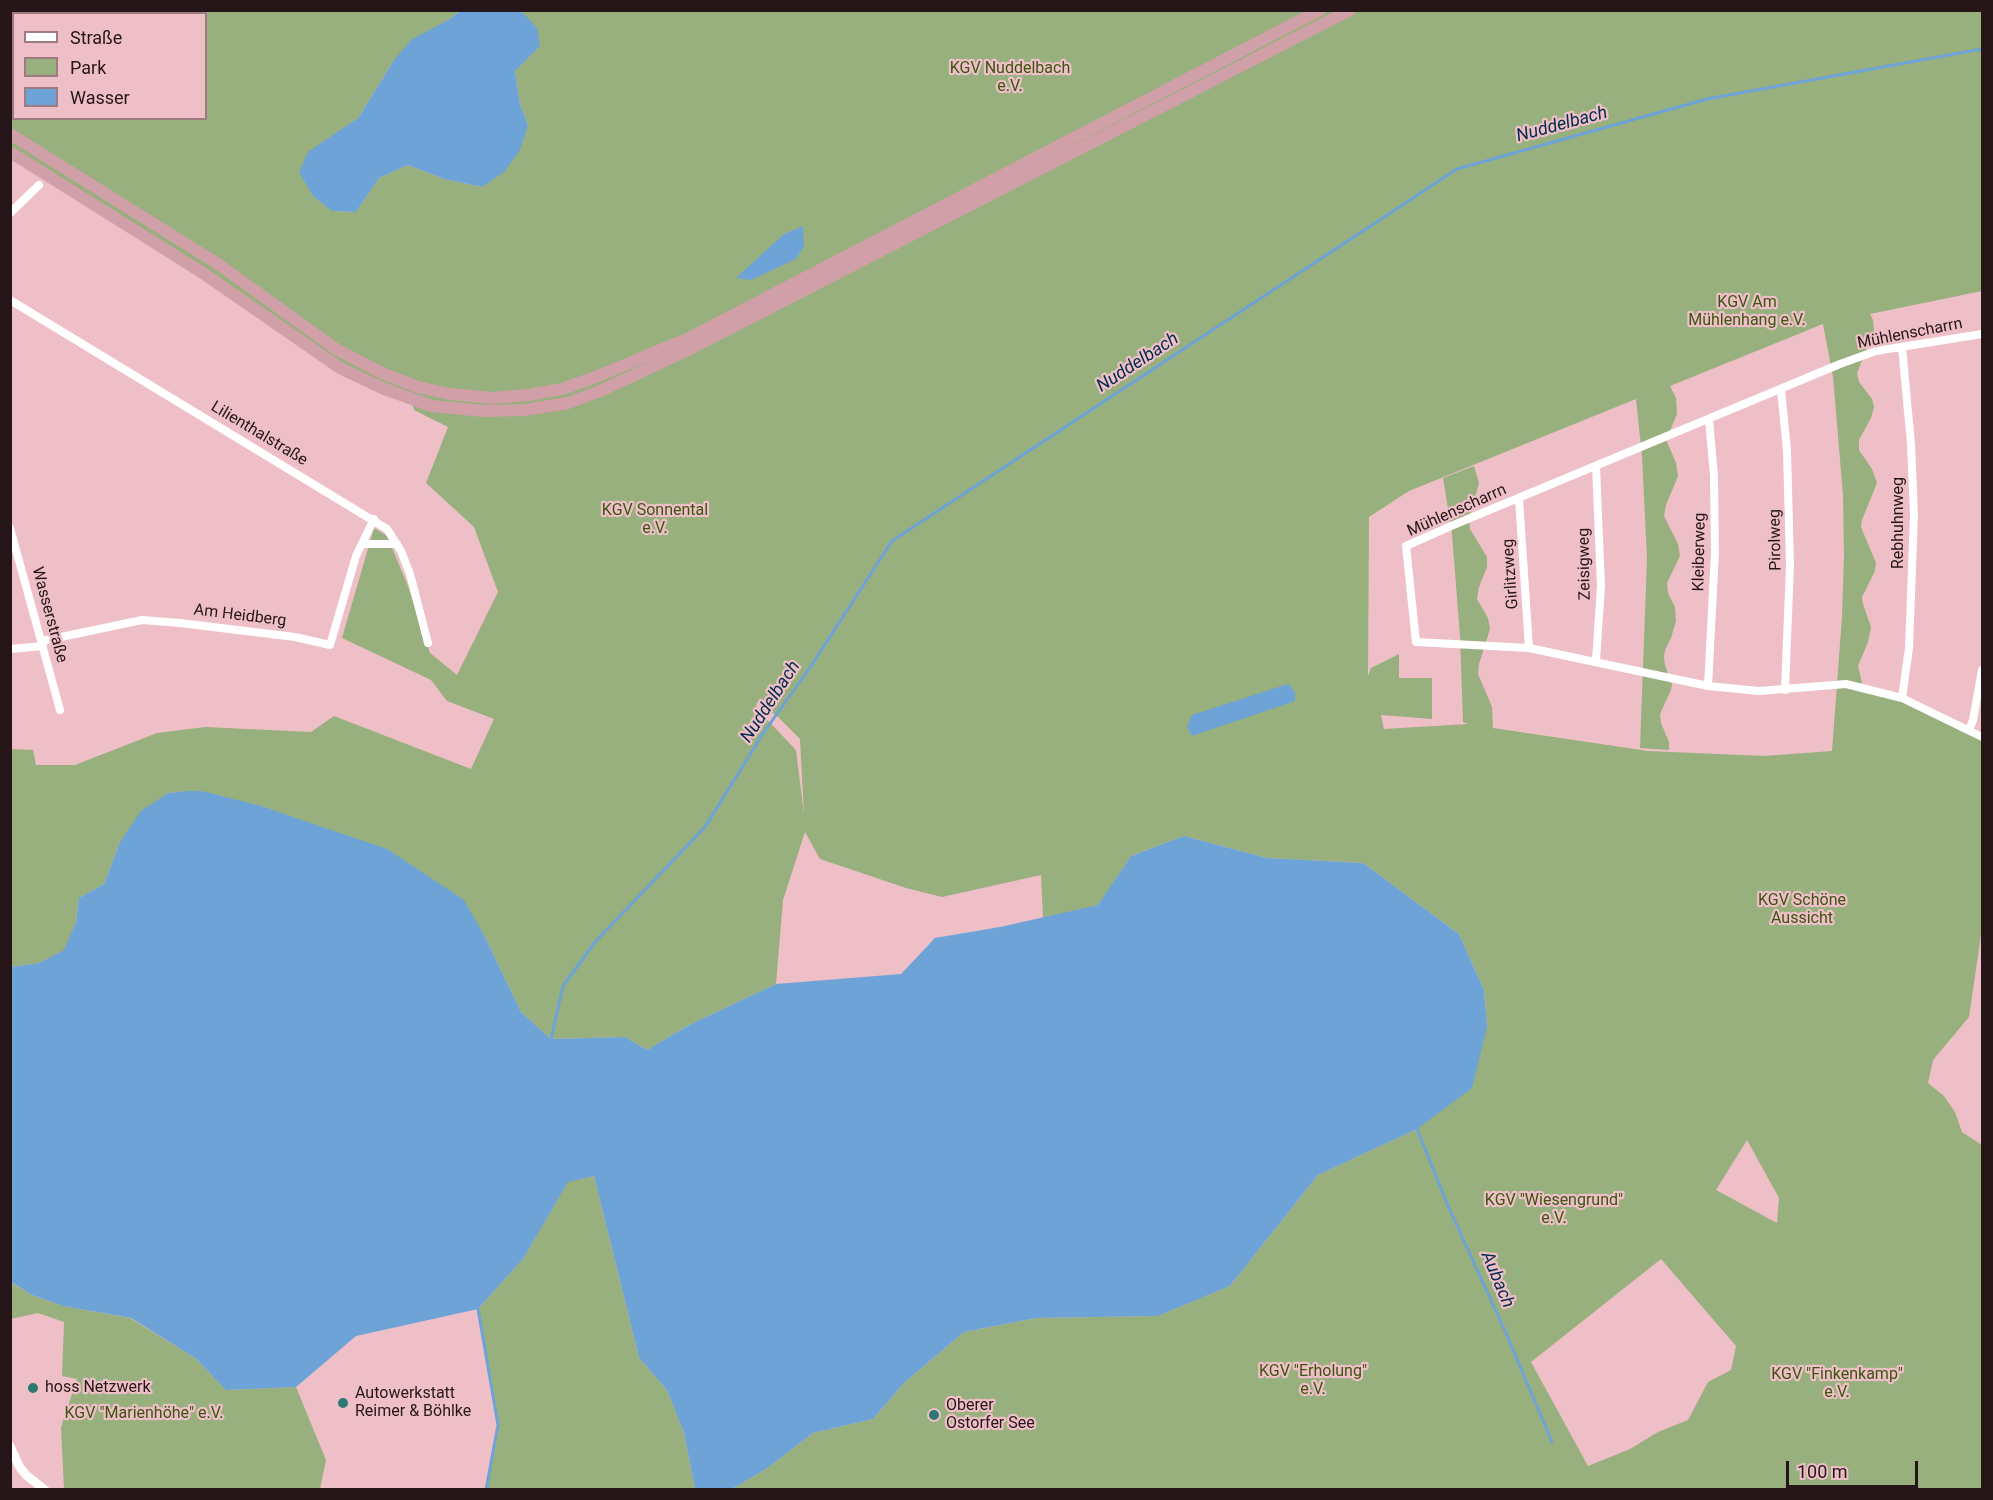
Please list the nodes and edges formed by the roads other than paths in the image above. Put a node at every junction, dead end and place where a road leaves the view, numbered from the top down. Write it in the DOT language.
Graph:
graph roads {
  1 [pos="1320,10"];
  2 [pos="1350,10"];
  3 [pos="10,134"];
  4 [pos="10,152"];
  5 [pos="39,185"];
  6 [pos="10,213"];
  7 [pos="10,300"];
  8 [pos="1983,334"];
  9 [pos="1902,347"];
  10 [pos="1781,390"];
  11 [pos="1709,419"];
  12 [pos="1596,466"];
  13 [pos="1519,499"];
  14 [pos="374,519"];
  15 [pos="10,528"];
  16 [pos="362,544"];
  17 [pos="397,544"];
  18 [pos="42,643"];
  19 [pos="428,643"];
  20 [pos="1530,648"];
  21 [pos="10,649"];
  22 [pos="1596,661"];
  23 [pos="1983,670"];
  24 [pos="1708,686"];
  25 [pos="1785,690"];
  26 [pos="1902,698"];
  27 [pos="60,710"];
  28 [pos="1969,730"];
  29 [pos="1983,737"];
  30 [pos="10,1446"];
  31 [pos="45,1490"];
  1 -- 3 [label="highway"];
  2 -- 4 [label="highway"];
  5 -- 6 [label="street"];
  7 -- 14 [label="street, Lilienthalstraße"];
  8 -- 9 [label="street, Mühlenscharrn"];
  9 -- 10 [label="street, Mühlenscharrn"];
  9 -- 26 [label="street, Rebhuhnweg"];
  10 -- 11 [label="street, Mühlenscharrn"];
  10 -- 25 [label="street, Pirolweg"];
  11 -- 12 [label="street, Mühlenscharrn"];
  11 -- 24 [label="street, Kleiberweg"];
  12 -- 13 [label="street, Mühlenscharrn"];
  12 -- 22 [label="street, Zeisigweg"];
  13 -- 20 [label="street, Girlitzweg"];
  13 -- 20 [label="street, Mühlenscharrn"];
  14 -- 16 [label="street, Am Heidberg"];
  14 -- 17 [label="street, Lilienthalstraße"];
  15 -- 18 [label="street, Wasserstraße"];
  16 -- 17 [label="street"];
  16 -- 18 [label="street, Am Heidberg"];
  17 -- 19 [label="street, Lilienthalstraße"];
  18 -- 21 [label="street, Am Heidberg"];
  18 -- 27 [label="street, Wasserstraße"];
  20 -- 22 [label="street, Mühlenscharrn"];
  22 -- 24 [label="street, Mühlenscharrn"];
  23 -- 28 [label="street"];
  24 -- 25 [label="street, Mühlenscharrn"];
  25 -- 26 [label="street, Mühlenscharrn"];
  26 -- 28 [label="street, Mühlenscharrn"];
  28 -- 29 [label="street, Mühlenscharrn"];
  30 -- 31 [label="street"];
}
